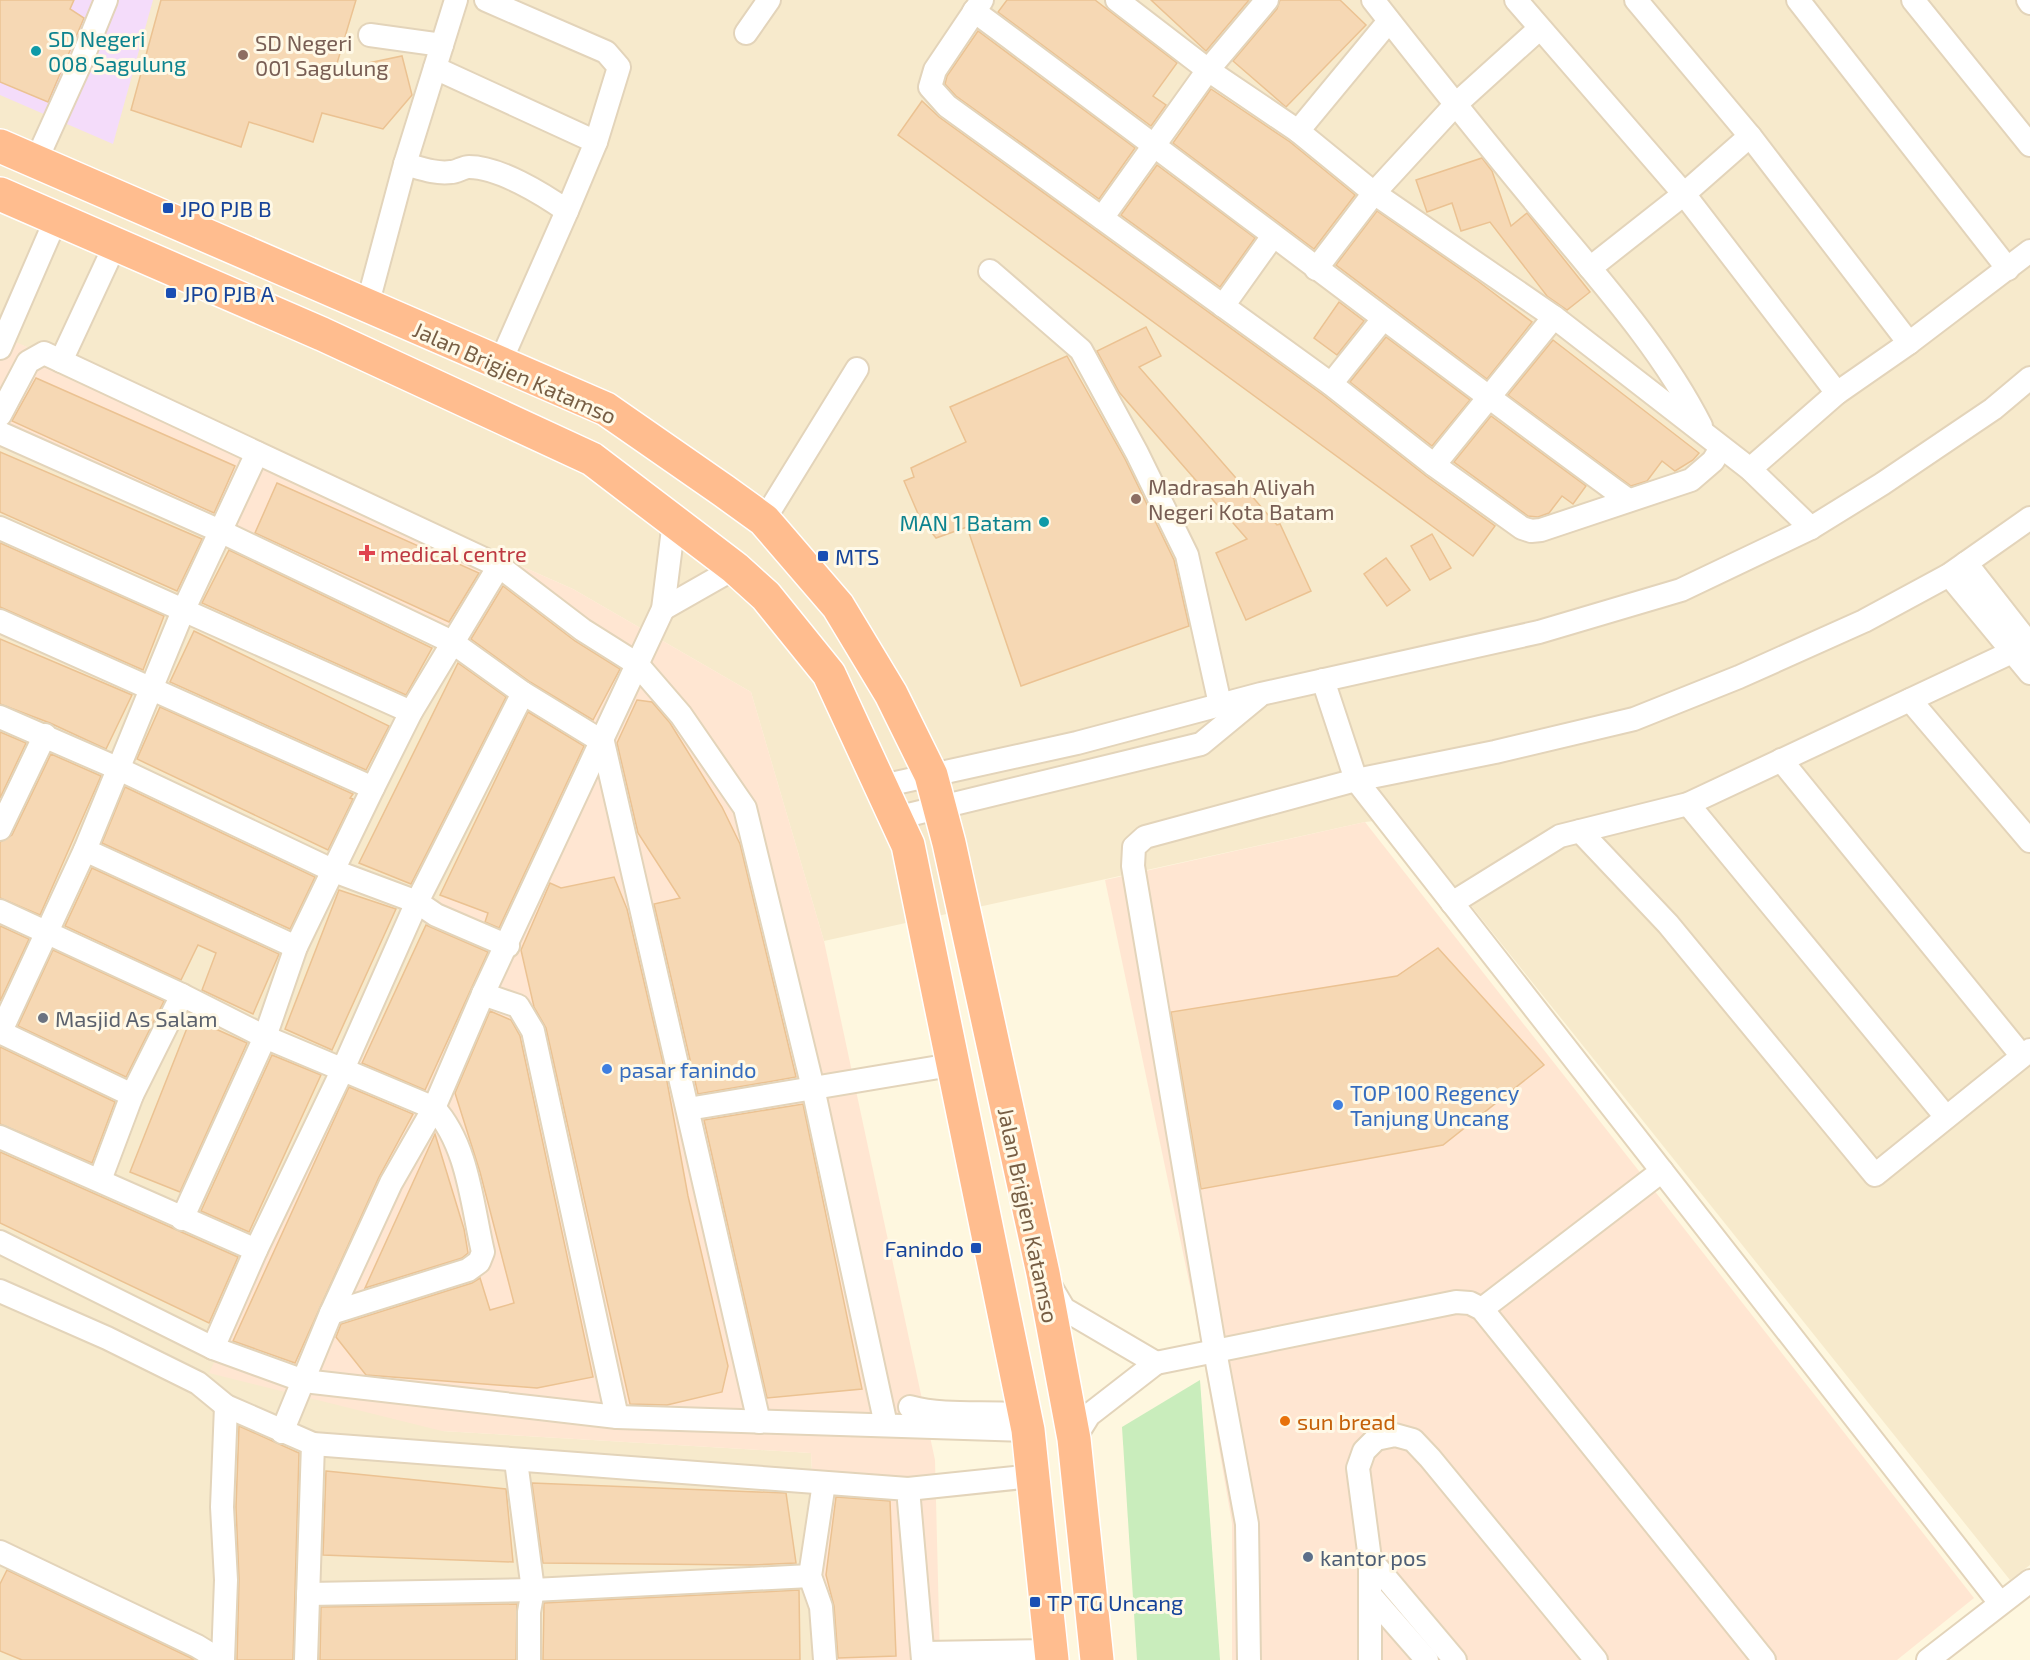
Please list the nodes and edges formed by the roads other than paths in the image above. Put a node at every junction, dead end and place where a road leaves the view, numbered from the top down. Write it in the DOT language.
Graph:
graph roads {
  1 [pos="106,0"];
  2 [pos="456,0"];
  3 [pos="486,0"];
  4 [pos="769,0"];
  5 [pos="1116,0"];
  6 [pos="1267,0"];
  7 [pos="1373,0"];
  8 [pos="1516,0"];
  9 [pos="1636,0"];
  10 [pos="1798,0"];
  11 [pos="1913,0"];
  12 [pos="978,6"];
  13 [pos="1144,8"];
  14 [pos="1389,21"];
  15 [pos="1539,29"];
  16 [pos="746,33"];
  17 [pos="370,35"];
  18 [pos="442,45"];
  19 [pos="435,68"];
  20 [pos="1208,70"];
  21 [pos="1455,105"];
  22 [pos="1298,131"];
  23 [pos="1750,136"];
  24 [pos="596,142"];
  25 [pos="2030,145"];
  26 [pos="0,146"];
  27 [pos="1156,146"];
  28 [pos="36,160"];
  29 [pos="405,164"];
  30 [pos="1374,193"];
  31 [pos="0,194"];
  32 [pos="1684,194"];
  33 [pos="567,211"];
  34 [pos="1102,218"];
  35 [pos="56,219"];
  36 [pos="1273,236"];
  37 [pos="115,245"];
  38 [pos="2030,251"];
  39 [pos="1590,268"];
  40 [pos="1316,269"];
  41 [pos="2008,269"];
  42 [pos="990,271"];
  43 [pos="367,306"];
  44 [pos="1223,306"];
  45 [pos="1554,317"];
  46 [pos="1383,320"];
  47 [pos="2,340"];
  48 [pos="1909,343"];
  49 [pos="61,361"];
  50 [pos="500,363"];
  51 [pos="857,369"];
  52 [pos="2030,378"];
  53 [pos="1331,384"];
  54 [pos="1837,393"];
  55 [pos="1488,398"];
  56 [pos="0,415"];
  57 [pos="0,433"];
  58 [pos="1713,441"];
  59 [pos="258,453"];
  60 [pos="1434,465"];
  61 [pos="1750,469"];
  62 [pos="1628,500"];
  63 [pos="2030,518"];
  64 [pos="764,520"];
  65 [pos="674,521"];
  66 [pos="0,528"];
  67 [pos="1811,528"];
  68 [pos="220,531"];
  69 [pos="499,566"];
  70 [pos="735,568"];
  71 [pos="1958,569"];
  72 [pos="663,609"];
  73 [pos="183,610"];
  74 [pos="0,621"];
  75 [pos="452,642"];
  76 [pos="2025,644"];
  77 [pos="637,664"];
  78 [pos="2030,673"];
  79 [pos="1323,680"];
  80 [pos="153,690"];
  81 [pos="523,693"];
  82 [pos="1261,694"];
  83 [pos="1910,700"];
  84 [pos="1220,704"];
  85 [pos="411,712"];
  86 [pos="0,717"];
  87 [pos="45,735"];
  88 [pos="603,742"];
  89 [pos="1781,760"];
  90 [pos="117,768"];
  91 [pos="931,775"];
  92 [pos="1356,780"];
  93 [pos="882,786"];
  94 [pos="373,788"];
  95 [pos="1688,804"];
  96 [pos="939,807"];
  97 [pos="896,818"];
  98 [pos="0,830"];
  99 [pos="1580,831"];
  100 [pos="2030,842"];
  101 [pos="84,850"];
  102 [pos="334,871"];
  103 [pos="417,902"];
  104 [pos="1452,903"];
  105 [pos="0,911"];
  106 [pos="46,933"];
  107 [pos="508,946"];
  108 [pos="296,947"];
  109 [pos="483,994"];
  110 [pos="182,995"];
  111 [pos="0,1033"];
  112 [pos="265,1037"];
  113 [pos="2026,1053"];
  114 [pos="951,1065"];
  115 [pos="343,1068"];
  116 [pos="813,1088"];
  117 [pos="132,1095"];
  118 [pos="434,1108"];
  119 [pos="688,1109"];
  120 [pos="1946,1118"];
  121 [pos="0,1137"];
  122 [pos="1662,1171"];
  123 [pos="100,1179"];
  124 [pos="182,1219"];
  125 [pos="0,1242"];
  126 [pos="256,1250"];
  127 [pos="1043,1273"];
  128 [pos="0,1291"];
  129 [pos="1482,1309"];
  130 [pos="331,1313"];
  131 [pos="213,1348"];
  132 [pos="1215,1351"];
  133 [pos="1156,1363"];
  134 [pos="304,1381"];
  135 [pos="226,1406"];
  136 [pos="910,1407"];
  137 [pos="617,1417"];
  138 [pos="759,1422"];
  139 [pos="1027,1423"];
  140 [pos="885,1425"];
  141 [pos="282,1432"];
  142 [pos="1074,1439"];
  143 [pos="313,1444"];
  144 [pos="516,1461"];
  145 [pos="1033,1476"];
  146 [pos="824,1483"];
  147 [pos="908,1489"];
  148 [pos="1,1554"];
  149 [pos="1370,1559"];
  150 [pos="810,1576"];
  151 [pos="2030,1581"];
  152 [pos="533,1590"];
  153 [pos="308,1594"];
  154 [pos="1371,1596"];
  155 [pos="2000,1603"];
  156 [pos="1051,1655"];
  157 [pos="924,1656"];
  158 [pos="222,1660"];
  159 [pos="306,1660"];
  160 [pos="529,1660"];
  161 [pos="825,1660"];
  162 [pos="1097,1660"];
  163 [pos="1249,1660"];
  164 [pos="1370,1660"];
  165 [pos="1427,1660"];
  166 [pos="1455,1660"];
  167 [pos="1596,1660"];
  168 [pos="1764,1660"];
  169 [pos="1928,1660"];
  1 -- 28 [label="street"];
  2 -- 18 [label="street"];
  3 -- 24 [label="street"];
  4 -- 16 [label="street"];
  5 -- 13 [label="street"];
  6 -- 20 [label="street"];
  7 -- 14 [label="street"];
  8 -- 15 [label="street"];
  9 -- 23 [label="street"];
  10 -- 41 [label="street"];
  11 -- 25 [label="street"];
  12 -- 27 [label="street"];
  12 -- 34 [label="street"];
  13 -- 20 [label="street"];
  14 -- 21 [label="street"];
  14 -- 22 [label="street"];
  15 -- 21 [label="street"];
  15 -- 32 [label="street"];
  17 -- 18 [label="street"];
  18 -- 19 [label="street"];
  19 -- 24 [label="street"];
  19 -- 29 [label="street"];
  20 -- 22 [label="street"];
  20 -- 27 [label="street"];
  21 -- 30 [label="street"];
  21 -- 39 [label="street"];
  22 -- 30 [label="street"];
  23 -- 32 [label="street"];
  23 -- 48 [label="street"];
  24 -- 33 [label="street"];
  26 -- 28 [label="highway, Jalan Brigjen Katamso"];
  27 -- 34 [label="street"];
  27 -- 36 [label="street"];
  28 -- 43 [label="highway, Jalan Brigjen Katamso"];
  29 -- 33 [label="street"];
  29 -- 43 [label="street"];
  30 -- 40 [label="street"];
  30 -- 45 [label="street"];
  31 -- 35 [label="highway, Jalan Brigjen Katamso"];
  32 -- 39 [label="street"];
  32 -- 54 [label="street"];
  33 -- 50 [label="street"];
  34 -- 44 [label="street"];
  35 -- 37 [label="highway, Jalan Brigjen Katamso"];
  35 -- 47 [label="street"];
  36 -- 40 [label="street"];
  36 -- 44 [label="street"];
  37 -- 49 [label="street"];
  37 -- 65 [label="highway, Jalan Brigjen Katamso"];
  38 -- 41 [label="street"];
  39 -- 58 [label="street"];
  40 -- 46 [label="street"];
  41 -- 48 [label="street"];
  42 -- 84 [label="street"];
  43 -- 50 [label="highway, Jalan Brigjen Katamso"];
  44 -- 53 [label="street"];
  45 -- 55 [label="street"];
  45 -- 58 [label="street"];
  46 -- 53 [label="street"];
  46 -- 55 [label="street"];
  48 -- 54 [label="street"];
  49 -- 56 [label="street"];
  49 -- 59 [label="street"];
  50 -- 64 [label="highway, Jalan Brigjen Katamso"];
  51 -- 64 [label="street"];
  52 -- 67 [label="street"];
  53 -- 60 [label="street"];
  54 -- 61 [label="street"];
  55 -- 60 [label="street"];
  55 -- 62 [label="street"];
  57 -- 68 [label="street"];
  58 -- 61 [label="street"];
  58 -- 62 [label="street"];
  59 -- 68 [label="street"];
  59 -- 69 [label="street"];
  60 -- 62 [label="street"];
  61 -- 67 [label="street"];
  63 -- 71 [label="street"];
  64 -- 91 [label="highway, Jalan Brigjen Katamso"];
  65 -- 70 [label="highway, Jalan Brigjen Katamso"];
  65 -- 72 [label="street"];
  66 -- 73 [label="street"];
  67 -- 79 [label="street"];
  68 -- 73 [label="street"];
  68 -- 75 [label="street"];
  69 -- 75 [label="street"];
  69 -- 77 [label="street"];
  70 -- 72 [label="street"];
  70 -- 93 [label="highway, Jalan Brigjen Katamso"];
  71 -- 76 [label="street"];
  71 -- 92 [label="street"];
  72 -- 77 [label="street"];
  73 -- 80 [label="street"];
  73 -- 85 [label="street"];
  74 -- 80 [label="street"];
  75 -- 81 [label="street"];
  75 -- 85 [label="street"];
  76 -- 78 [label="street"];
  76 -- 83 [label="street"];
  77 -- 88 [label="street"];
  77 -- 116 [label="street"];
  79 -- 82 [label="street"];
  79 -- 92 [label="street"];
  80 -- 90 [label="street"];
  80 -- 94 [label="street"];
  81 -- 88 [label="street"];
  81 -- 103 [label="street"];
  82 -- 84 [label="street"];
  82 -- 96 [label="street"];
  83 -- 89 [label="street"];
  83 -- 100 [label="street"];
  84 -- 91 [label="street"];
  85 -- 94 [label="street"];
  86 -- 87 [label="street"];
  87 -- 90 [label="street"];
  87 -- 98 [label="street"];
  88 -- 107 [label="street"];
  88 -- 119 [label="street"];
  89 -- 95 [label="street"];
  89 -- 113 [label="street"];
  90 -- 101 [label="street"];
  90 -- 102 [label="street"];
  91 -- 93 [label="street"];
  91 -- 96 [label="highway, Jalan Brigjen Katamso"];
  92 -- 104 [label="street"];
  92 -- 132 [label="street"];
  93 -- 97 [label="highway, Jalan Brigjen Katamso"];
  94 -- 102 [label="street"];
  95 -- 99 [label="street"];
  95 -- 120 [label="street"];
  96 -- 97 [label="street"];
  96 -- 127 [label="highway, Jalan Brigjen Katamso"];
  97 -- 114 [label="highway, Jalan Brigjen Katamso"];
  99 -- 104 [label="street"];
  99 -- 120 [label="street"];
  101 -- 106 [label="street"];
  101 -- 108 [label="street"];
  102 -- 103 [label="street"];
  102 -- 108 [label="street"];
  103 -- 107 [label="street"];
  103 -- 115 [label="street"];
  104 -- 122 [label="street"];
  105 -- 106 [label="street"];
  106 -- 110 [label="street"];
  106 -- 111 [label="street"];
  107 -- 109 [label="street"];
  108 -- 112 [label="street"];
  109 -- 118 [label="street"];
  109 -- 137 [label="street"];
  110 -- 112 [label="street"];
  110 -- 117 [label="street"];
  111 -- 117 [label="street"];
  112 -- 115 [label="street"];
  112 -- 124 [label="street"];
  113 -- 120 [label="street"];
  114 -- 116 [label="street"];
  114 -- 139 [label="highway, Jalan Brigjen Katamso"];
  115 -- 118 [label="street"];
  115 -- 126 [label="street"];
  116 -- 119 [label="street"];
  116 -- 140 [label="street"];
  117 -- 123 [label="street"];
  118 -- 130 [label="street"];
  118 -- 130 [label="street"];
  119 -- 138 [label="street"];
  121 -- 123 [label="street"];
  122 -- 129 [label="street"];
  122 -- 155 [label="street"];
  123 -- 124 [label="street"];
  124 -- 126 [label="street"];
  125 -- 131 [label="street"];
  126 -- 131 [label="street"];
  127 -- 133 [label="street"];
  127 -- 142 [label="highway, Jalan Brigjen Katamso"];
  128 -- 135 [label="street"];
  129 -- 132 [label="street"];
  129 -- 168 [label="street"];
  130 -- 134 [label="street"];
  131 -- 134 [label="street"];
  132 -- 133 [label="street"];
  132 -- 163 [label="street"];
  133 -- 142 [label="street"];
  134 -- 137 [label="street"];
  134 -- 141 [label="street"];
  135 -- 141 [label="street"];
  135 -- 158 [label="street"];
  136 -- 139 [label="street"];
  137 -- 138 [label="street"];
  138 -- 140 [label="street"];
  139 -- 140 [label="street"];
  139 -- 145 [label="highway, Jalan Brigjen Katamso"];
  141 -- 143 [label="street"];
  142 -- 162 [label="highway, Jalan Brigjen Katamso"];
  143 -- 144 [label="street"];
  143 -- 153 [label="street"];
  144 -- 146 [label="street"];
  144 -- 152 [label="street"];
  145 -- 147 [label="street"];
  145 -- 156 [label="highway, Jalan Brigjen Katamso"];
  146 -- 147 [label="street"];
  146 -- 150 [label="street"];
  147 -- 157 [label="street"];
  148 -- 158 [label="street"];
  149 -- 154 [label="street"];
  149 -- 166 [label="street"];
  149 -- 167 [label="street"];
  150 -- 152 [label="street"];
  150 -- 161 [label="street"];
  151 -- 155 [label="street"];
  152 -- 153 [label="street"];
  152 -- 160 [label="street"];
  153 -- 159 [label="street"];
  154 -- 164 [label="street"];
  154 -- 165 [label="street"];
  155 -- 169 [label="street"];
  156 -- 157 [label="street"];
}
